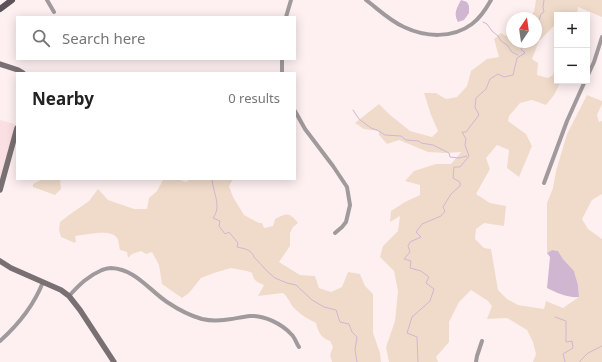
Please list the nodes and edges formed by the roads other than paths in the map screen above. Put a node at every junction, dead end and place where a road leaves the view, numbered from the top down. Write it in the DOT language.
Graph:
graph roads {
  1 [pos="12,0"];
  2 [pos="47,0"];
  3 [pos="291,0"];
  4 [pos="366,0"];
  5 [pos="491,0"];
  6 [pos="0,9"];
  7 [pos="54,12"];
  8 [pos="286,16"];
  9 [pos="602,37"];
  10 [pos="282,60"];
  11 [pos="0,64"];
  12 [pos="590,71"];
  13 [pos="21,72"];
  14 [pos="282,72"];
  15 [pos="584,84"];
  16 [pos="296,113"];
  17 [pos="15,145"];
  18 [pos="544,183"];
  19 [pos="0,190"];
  20 [pos="334,233"];
  21 [pos="0,262"];
  22 [pos="43,282"];
  23 [pos="69,296"];
  24 [pos="0,341"];
  25 [pos="482,341"];
  26 [pos="299,347"];
  27 [pos="114,362"];
  28 [pos="476,362"];
  1 -- 6 [label="main road"];
  2 -- 7 [label="street"];
  3 -- 8 [label="street"];
  4 -- 5 [label="street"];
  9 -- 12 [label="street"];
  10 -- 14 [label="street"];
  11 -- 13 [label="street"];
  15 -- 18 [label="street"];
  16 -- 20 [label="street"];
  17 -- 19 [label="street"];
  21 -- 22 [label="street"];
  22 -- 23 [label="street"];
  22 -- 24 [label="street"];
  23 -- 26 [label="street"];
  23 -- 27 [label="street"];
  25 -- 28 [label="street"];
}
